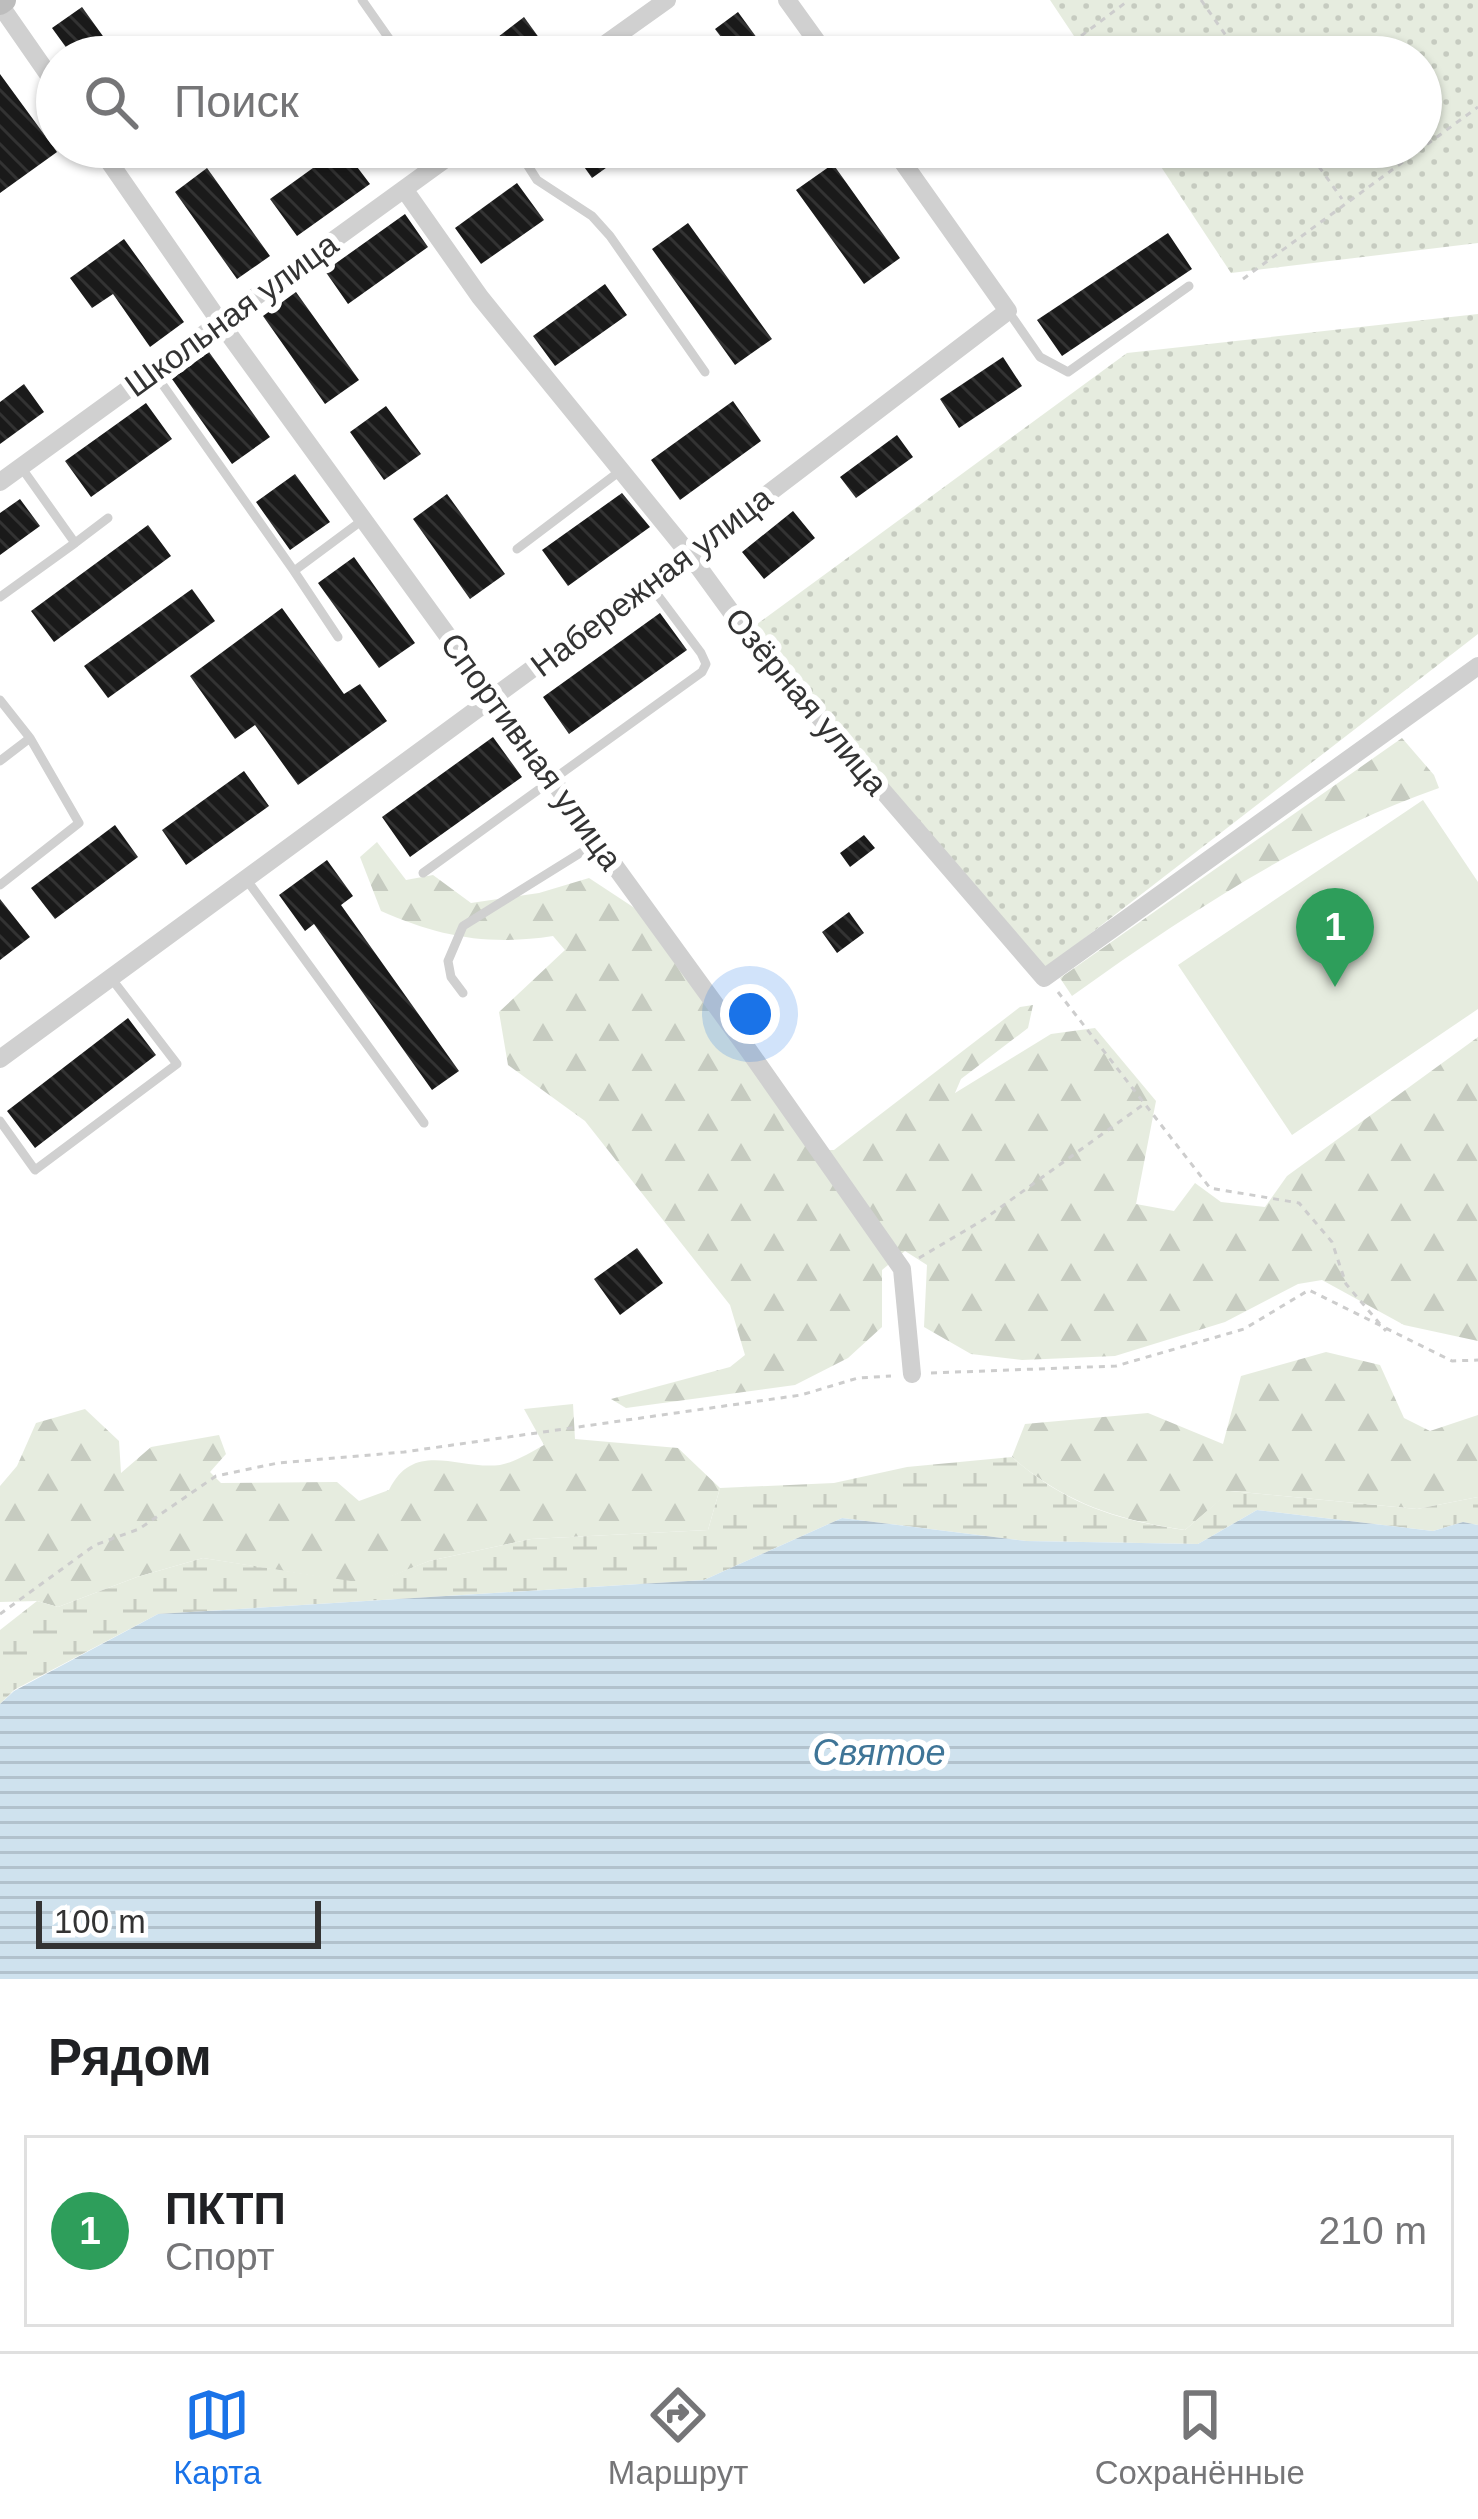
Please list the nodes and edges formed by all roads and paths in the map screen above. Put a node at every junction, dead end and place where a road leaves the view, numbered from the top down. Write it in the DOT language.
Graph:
graph roads {
  1 [pos="362,0"];
  2 [pos="667,0"];
  3 [pos="787,0"];
  4 [pos="1130,0"];
  5 [pos="1201,0"];
  6 [pos="1,2"];
  7 [pos="387,36"];
  8 [pos="616,36"];
  9 [pos="812,36"];
  10 [pos="1081,36"];
  11 [pos="1226,36"];
  12 [pos="36,55"];
  13 [pos="1478,107"];
  14 [pos="1442,133"];
  15 [pos="114,168"];
  16 [pos="432,168"];
  17 [pos="529,168"];
  18 [pos="907,168"];
  19 [pos="1320,168"];
  20 [pos="1392,168"];
  21 [pos="404,188"];
  22 [pos="1344,202"];
  23 [pos="1243,279"];
  24 [pos="1189,286"];
  25 [pos="1008,311"];
  26 [pos="220,322"];
  27 [pos="153,371"];
  28 [pos="705,372"];
  29 [pos="21,467"];
  30 [pos="620,471"];
  31 [pos="0,482"];
  32 [pos="108,518"];
  33 [pos="364,519"];
  34 [pos="75,543"];
  35 [pos="518,549"];
  36 [pos="688,554"];
  37 [pos="294,571"];
  38 [pos="649,584"];
  39 [pos="0,597"];
  40 [pos="338,637"];
  41 [pos="1478,666"];
  42 [pos="494,698"];
  43 [pos="0,700"];
  44 [pos="30,738"];
  45 [pos="0,761"];
  46 [pos="553,780"];
  47 [pos="598,842"];
  48 [pos="423,873"];
  49 [pos="246,879"];
  50 [pos="0,885"];
  51 [pos="1044,977"];
  52 [pos="111,978"];
  53 [pos="463,993"];
  54 [pos="0,1059"];
  55 [pos="1145,1103"];
  56 [pos="0,1120"];
  57 [pos="424,1124"];
  58 [pos="902,1269"];
  59 [pos="1387,1332"];
  60 [pos="1478,1360"];
  61 [pos="913,1374"];
  62 [pos="0,1614"];
  1 -- 7 [label="lane"];
  2 -- 8 [label="street"];
  3 -- 9 [label="street"];
  4 -- 10 [label="path"];
  5 -- 11 [label="path"];
  6 -- 12 [label="street"];
  13 -- 14 [label="path"];
  15 -- 26 [label="street, Спортивная улица"];
  16 -- 21 [label="street, Школьная улица"];
  17 -- 28 [label="lane"];
  18 -- 25 [label="street"];
  19 -- 22 [label="path"];
  20 -- 22 [label="path"];
  21 -- 26 [label="street, Школьная улица"];
  21 -- 30 [label="street, Озёрная улица"];
  22 -- 23 [label="path"];
  24 -- 25 [label="lane"];
  25 -- 36 [label="street, Набережная улица"];
  26 -- 27 [label="street, Школьная улица"];
  26 -- 33 [label="street, Спортивная улица"];
  27 -- 29 [label="street, Школьная улица"];
  27 -- 37 [label="lane"];
  29 -- 31 [label="street, Школьная улица"];
  29 -- 34 [label="lane"];
  30 -- 35 [label="lane"];
  30 -- 36 [label="street, Озёрная улица"];
  32 -- 34 [label="lane"];
  33 -- 37 [label="lane"];
  33 -- 42 [label="street, Спортивная улица"];
  34 -- 39 [label="lane"];
  36 -- 38 [label="street, Набережная улица"];
  36 -- 51 [label="street, Озёрная улица"];
  37 -- 40 [label="lane"];
  38 -- 42 [label="street, Набережная улица"];
  38 -- 46 [label="lane"];
  41 -- 51 [label="street"];
  42 -- 46 [label="street, Спортивная улица"];
  42 -- 49 [label="street, Набережная улица"];
  43 -- 44 [label="lane"];
  44 -- 45 [label="lane"];
  44 -- 50 [label="lane"];
  46 -- 47 [label="street, Спортивная улица"];
  46 -- 48 [label="lane"];
  47 -- 53 [label="lane"];
  47 -- 58 [label="street, Спортивная улица"];
  49 -- 52 [label="street, Набережная улица"];
  49 -- 57 [label="lane"];
  51 -- 55 [label="path"];
  52 -- 54 [label="street, Набережная улица"];
  52 -- 56 [label="lane"];
  55 -- 58 [label="path"];
  55 -- 59 [label="path"];
  58 -- 61 [label="street, Спортивная улица"];
  59 -- 60 [label="path"];
  59 -- 61 [label="path"];
  61 -- 62 [label="path"];
}
